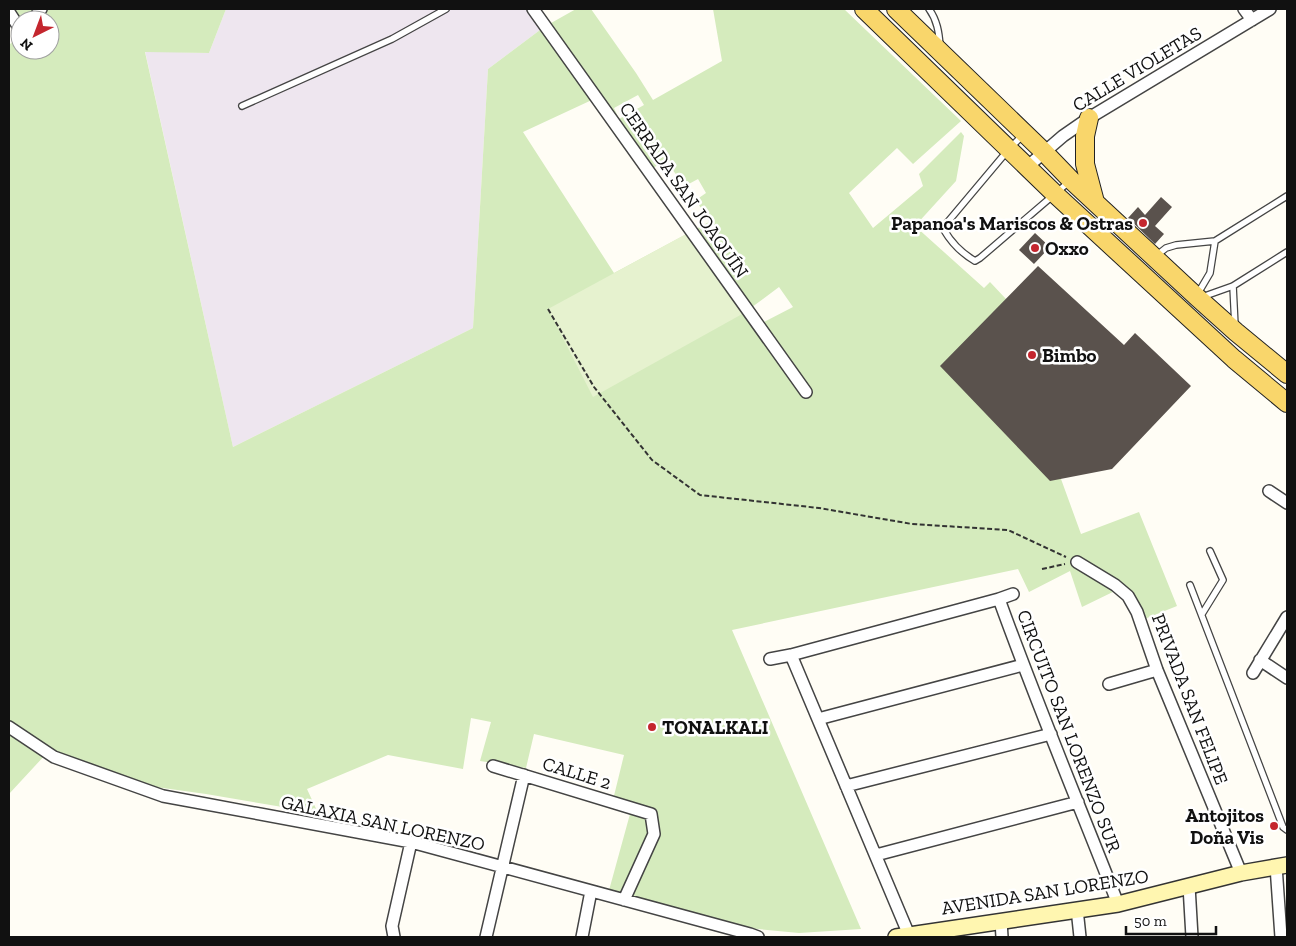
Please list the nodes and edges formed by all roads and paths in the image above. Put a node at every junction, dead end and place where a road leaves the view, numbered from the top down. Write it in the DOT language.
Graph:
graph roads {
  1 [pos="446,9"];
  2 [pos="533,9"];
  3 [pos="864,9"];
  4 [pos="896,9"];
  5 [pos="929,9"];
  6 [pos="1244,9"];
  7 [pos="1265,10"];
  8 [pos="1252,20"];
  9 [pos="941,53"];
  10 [pos="242,106"];
  11 [pos="1089,118"];
  12 [pos="1025,133"];
  13 [pos="1009,149"];
  14 [pos="1044,152"];
  15 [pos="1027,167"];
  16 [pos="1071,180"];
  17 [pos="1055,194"];
  18 [pos="1287,196"];
  19 [pos="1095,202"];
  20 [pos="1215,241"];
  21 [pos="1287,252"];
  22 [pos="1154,257"];
  23 [pos="1233,286"];
  24 [pos="1197,297"];
  25 [pos="548,308"];
  26 [pos="1236,332"];
  27 [pos="1287,374"];
  28 [pos="806,392"];
  29 [pos="1287,403"];
  30 [pos="1268,491"];
  31 [pos="1287,503"];
  32 [pos="1210,551"];
  33 [pos="1078,562"];
  34 [pos="1042,568"];
  35 [pos="1190,585"];
  36 [pos="1012,594"];
  37 [pos="999,599"];
  38 [pos="1202,614"];
  39 [pos="1287,617"];
  40 [pos="791,655"];
  41 [pos="770,659"];
  42 [pos="1260,660"];
  43 [pos="1023,665"];
  44 [pos="1158,670"];
  45 [pos="1253,673"];
  46 [pos="1287,678"];
  47 [pos="1109,684"];
  48 [pos="818,719"];
  49 [pos="9,727"];
  50 [pos="1051,734"];
  51 [pos="493,766"];
  52 [pos="524,775"];
  53 [pos="846,786"];
  54 [pos="1078,802"];
  55 [pos="1287,830"];
  56 [pos="411,842"];
  57 [pos="876,855"];
  58 [pos="1282,866"];
  59 [pos="503,867"];
  60 [pos="1240,873"];
  61 [pos="1189,886"];
  62 [pos="591,891"];
  63 [pos="624,900"];
  64 [pos="1118,904"];
  65 [pos="1077,910"];
  66 [pos="1001,921"];
  67 [pos="903,936"];
  68 [pos="394,937"];
  69 [pos="486,937"];
  70 [pos="582,937"];
  71 [pos="758,937"];
  72 [pos="1002,937"];
  73 [pos="1080,937"];
  74 [pos="1192,937"];
  75 [pos="1281,937"];
  1 -- 10 [label="lane"];
  2 -- 28 [label="street, CERRADA SAN JOAQUÍN"];
  3 -- 13 [label="main road"];
  4 -- 9 [label="main road"];
  5 -- 9 [label="lane"];
  6 -- 8 [label="street"];
  7 -- 8 [label="street, CALLE VIOLETAS"];
  8 -- 11 [label="street, CALLE VIOLETAS"];
  9 -- 12 [label="main road"];
  11 -- 14 [label="street, CALLE VIOLETAS"];
  11 -- 19 [label="main road"];
  12 -- 13 [label="lane"];
  12 -- 14 [label="main road"];
  13 -- 15 [label="main road"];
  13 -- 17 [label="lane"];
  14 -- 15 [label="street, CALLE VIOLETAS"];
  14 -- 16 [label="main road"];
  15 -- 17 [label="main road"];
  16 -- 17 [label="lane"];
  16 -- 19 [label="main road"];
  17 -- 29 [label="main road"];
  18 -- 20 [label="lane"];
  19 -- 22 [label="main road"];
  20 -- 22 [label="lane"];
  20 -- 24 [label="lane"];
  21 -- 23 [label="lane"];
  22 -- 24 [label="main road"];
  23 -- 24 [label="lane"];
  23 -- 26 [label="lane"];
  24 -- 26 [label="main road"];
  25 -- 33 [label="path"];
  26 -- 27 [label="main road"];
  30 -- 31 [label="street"];
  32 -- 38 [label="lane"];
  33 -- 34 [label="path"];
  33 -- 44 [label="street, PRIVADA SAN FELIPE"];
  35 -- 38 [label="lane"];
  36 -- 37 [label="street"];
  37 -- 40 [label="street"];
  37 -- 43 [label="street, CIRCUITO SAN LORENZO SUR"];
  38 -- 55 [label="lane"];
  39 -- 42 [label="street"];
  40 -- 41 [label="street"];
  40 -- 48 [label="street"];
  42 -- 45 [label="street"];
  42 -- 46 [label="street"];
  43 -- 48 [label="street"];
  43 -- 50 [label="street, CIRCUITO SAN LORENZO SUR"];
  44 -- 47 [label="street"];
  44 -- 60 [label="street, PRIVADA SAN FELIPE"];
  48 -- 53 [label="street"];
  49 -- 56 [label="street, GALAXIA SAN LORENZO"];
  50 -- 53 [label="street"];
  50 -- 54 [label="street, CIRCUITO SAN LORENZO SUR"];
  51 -- 52 [label="street, CALLE 2"];
  52 -- 59 [label="street"];
  52 -- 63 [label="street, CALLE 2"];
  53 -- 57 [label="street"];
  54 -- 57 [label="street"];
  54 -- 64 [label="street, CIRCUITO SAN LORENZO SUR"];
  56 -- 59 [label="street, GALAXIA SAN LORENZO"];
  56 -- 68 [label="street"];
  57 -- 67 [label="street"];
  58 -- 60 [label="street, AVENIDA SAN LORENZO"];
  58 -- 75 [label="street"];
  59 -- 62 [label="street, GALAXIA SAN LORENZO"];
  59 -- 69 [label="street"];
  60 -- 61 [label="street, AVENIDA SAN LORENZO"];
  61 -- 64 [label="street, AVENIDA SAN LORENZO"];
  61 -- 74 [label="street"];
  62 -- 63 [label="street, GALAXIA SAN LORENZO"];
  62 -- 70 [label="street"];
  63 -- 71 [label="street, GALAXIA SAN LORENZO"];
  64 -- 65 [label="street, AVENIDA SAN LORENZO"];
  65 -- 66 [label="street, AVENIDA SAN LORENZO"];
  65 -- 73 [label="street"];
  66 -- 67 [label="street, AVENIDA SAN LORENZO"];
  66 -- 72 [label="street"];
}
